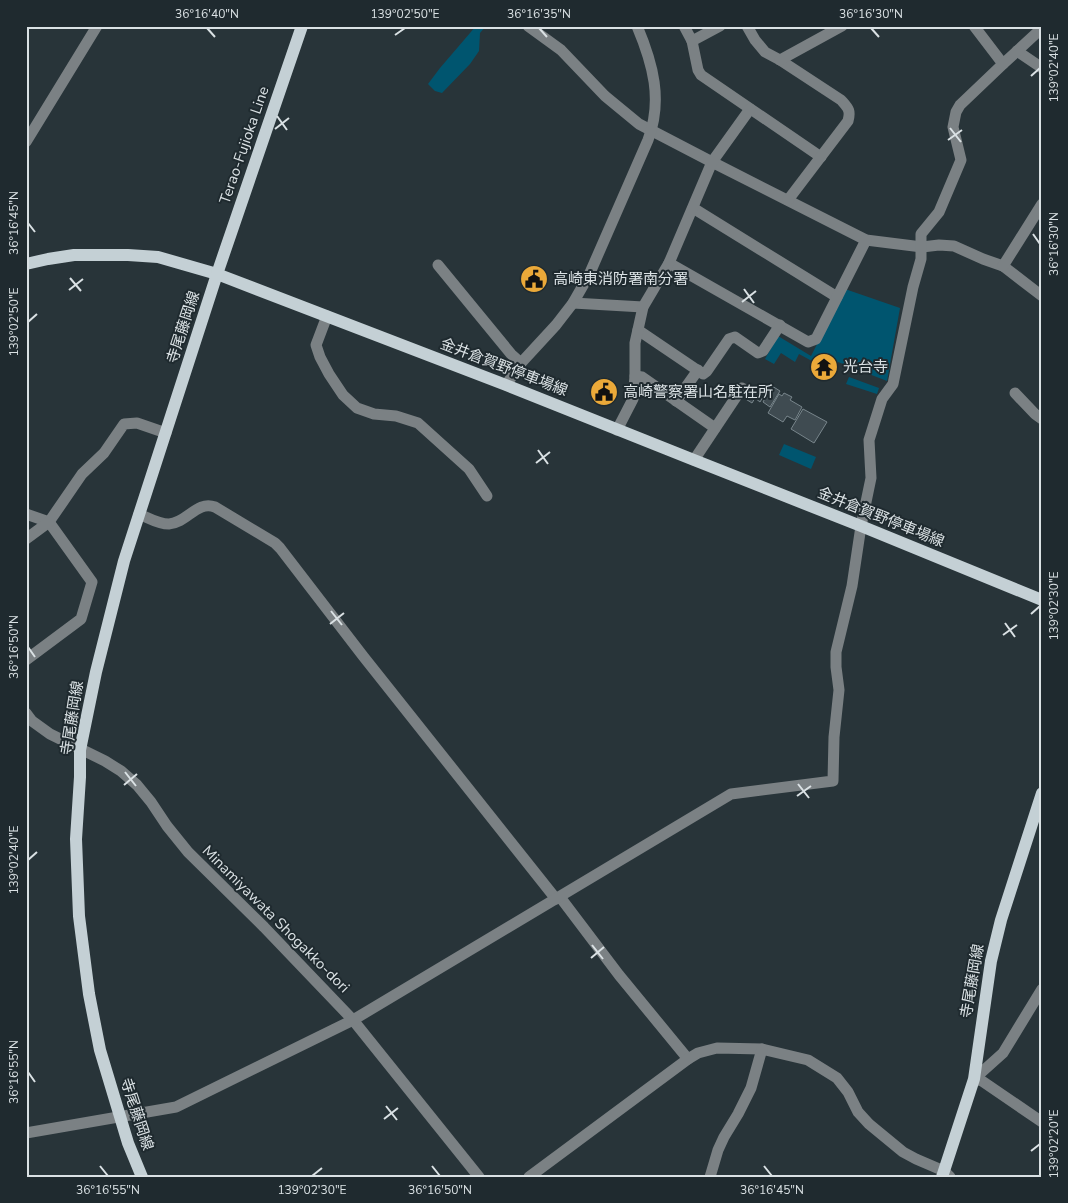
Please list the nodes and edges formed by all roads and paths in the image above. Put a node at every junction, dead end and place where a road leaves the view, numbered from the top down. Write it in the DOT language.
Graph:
graph roads {
  1 [pos="97,26"];
  2 [pos="302,26"];
  3 [pos="528,26"];
  4 [pos="637,26"];
  5 [pos="684,26"];
  6 [pos="720,26"];
  7 [pos="747,26"];
  8 [pos="842,26"];
  9 [pos="974,26"];
  10 [pos="1042,28"];
  11 [pos="692,42"];
  12 [pos="1017,51"];
  13 [pos="780,60"];
  14 [pos="1003,64"];
  15 [pos="1042,68"];
  16 [pos="750,109"];
  17 [pos="652,130"];
  18 [pos="26,142"];
  19 [pos="821,157"];
  20 [pos="712,162"];
  21 [pos="788,200"];
  22 [pos="1042,204"];
  23 [pos="693,208"];
  24 [pos="866,240"];
  25 [pos="922,248"];
  26 [pos="670,263"];
  27 [pos="26,264"];
  28 [pos="438,265"];
  29 [pos="1003,266"];
  30 [pos="217,274"];
  31 [pos="1042,296"];
  32 [pos="837,297"];
  33 [pos="573,303"];
  34 [pos="644,307"];
  35 [pos="327,316"];
  36 [pos="780,325"];
  37 [pos="638,330"];
  38 [pos="521,363"];
  39 [pos="698,370"];
  40 [pos="635,376"];
  41 [pos="506,385"];
  42 [pos="742,388"];
  43 [pos="1015,393"];
  44 [pos="676,400"];
  45 [pos="1042,419"];
  46 [pos="715,428"];
  47 [pos="617,430"];
  48 [pos="166,433"];
  49 [pos="694,460"];
  50 [pos="487,496"];
  51 [pos="26,514"];
  52 [pos="140,514"];
  53 [pos="49,522"];
  54 [pos="861,526"];
  55 [pos="26,539"];
  56 [pos="1042,600"];
  57 [pos="26,660"];
  58 [pos="26,713"];
  59 [pos="80,750"];
  60 [pos="1042,793"];
  61 [pos="558,898"];
  62 [pos="1042,989"];
  63 [pos="353,1020"];
  64 [pos="762,1049"];
  65 [pos="688,1059"];
  66 [pos="974,1078"];
  67 [pos="120,1116"];
  68 [pos="1042,1122"];
  69 [pos="26,1133"];
  70 [pos="946,1175"];
  71 [pos="142,1177"];
  72 [pos="479,1177"];
  73 [pos="529,1177"];
  74 [pos="710,1177"];
  1 -- 18 [label="street"];
  2 -- 30 [label="main road, Terao-Fujioka Line"];
  3 -- 17 [label="street"];
  4 -- 17 [label="street"];
  5 -- 11 [label="street"];
  6 -- 11 [label="street"];
  7 -- 13 [label="street"];
  8 -- 13 [label="street"];
  9 -- 14 [label="street"];
  10 -- 12 [label="street"];
  11 -- 16 [label="street"];
  12 -- 14 [label="street"];
  12 -- 15 [label="street"];
  13 -- 19 [label="street"];
  14 -- 25 [label="street"];
  16 -- 19 [label="street"];
  16 -- 20 [label="street"];
  17 -- 20 [label="street"];
  17 -- 33 [label="street"];
  19 -- 21 [label="street"];
  20 -- 21 [label="street"];
  20 -- 23 [label="street"];
  21 -- 24 [label="street"];
  22 -- 29 [label="street"];
  23 -- 26 [label="street"];
  23 -- 32 [label="street"];
  24 -- 25 [label="street"];
  24 -- 32 [label="street"];
  25 -- 29 [label="street"];
  25 -- 54 [label="street"];
  26 -- 34 [label="street"];
  26 -- 36 [label="street"];
  27 -- 30 [label="main road, 金井倉賀野停車場線"];
  28 -- 38 [label="street"];
  29 -- 31 [label="street"];
  30 -- 35 [label="main road, 金井倉賀野停車場線"];
  30 -- 48 [label="main road, 寺尾藤岡線"];
  32 -- 36 [label="street"];
  33 -- 34 [label="street"];
  33 -- 38 [label="street"];
  34 -- 37 [label="street"];
  35 -- 41 [label="main road, 金井倉賀野停車場線"];
  35 -- 50 [label="street"];
  36 -- 39 [label="street"];
  37 -- 39 [label="street"];
  37 -- 40 [label="street"];
  38 -- 41 [label="street"];
  39 -- 44 [label="street"];
  40 -- 44 [label="street"];
  40 -- 47 [label="street"];
  41 -- 47 [label="main road, 金井倉賀野停車場線"];
  42 -- 46 [label="street"];
  43 -- 45 [label="street"];
  44 -- 46 [label="street"];
  46 -- 49 [label="street"];
  47 -- 49 [label="main road, 金井倉賀野停車場線"];
  48 -- 52 [label="main road, 寺尾藤岡線"];
  48 -- 53 [label="street"];
  49 -- 54 [label="main road, 金井倉賀野停車場線"];
  51 -- 53 [label="street"];
  52 -- 59 [label="main road, 寺尾藤岡線"];
  52 -- 61 [label="street"];
  53 -- 55 [label="street"];
  53 -- 57 [label="street"];
  54 -- 56 [label="main road, 金井倉賀野停車場線"];
  54 -- 61 [label="street"];
  58 -- 59 [label="street, Minamiyawata Shogakko-dori"];
  59 -- 63 [label="street, Minamiyawata Shogakko-dori"];
  59 -- 67 [label="main road, 寺尾藤岡線"];
  60 -- 66 [label="main road, 寺尾藤岡線"];
  61 -- 63 [label="street"];
  61 -- 65 [label="street"];
  62 -- 66 [label="street"];
  63 -- 67 [label="street"];
  63 -- 72 [label="street, Minamiyawata Shogakko-dori"];
  64 -- 65 [label="street"];
  64 -- 70 [label="street"];
  64 -- 74 [label="street"];
  65 -- 73 [label="street"];
  66 -- 68 [label="street"];
  66 -- 70 [label="main road, 寺尾藤岡線"];
  67 -- 69 [label="street"];
  67 -- 71 [label="main road, 寺尾藤岡線"];
}
